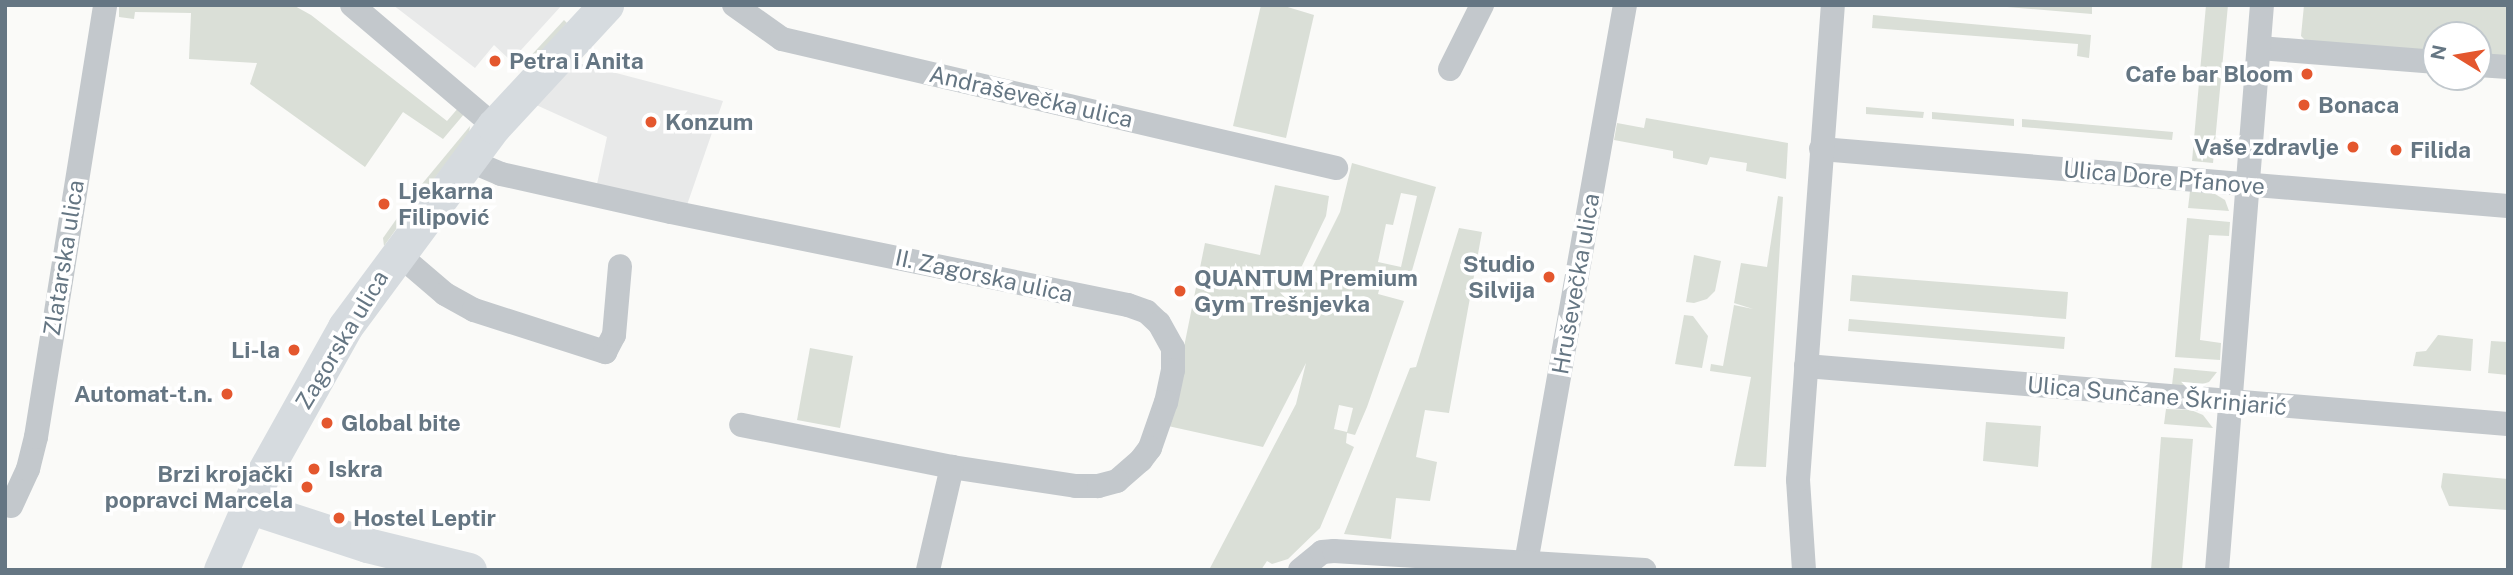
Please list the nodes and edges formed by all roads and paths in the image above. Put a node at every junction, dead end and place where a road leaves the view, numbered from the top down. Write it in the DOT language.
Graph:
graph roads {
  1 [pos="105,5"];
  2 [pos="352,5"];
  3 [pos="606,5"];
  4 [pos="734,5"];
  5 [pos="1625,5"];
  6 [pos="1833,5"];
  7 [pos="2262,5"];
  8 [pos="1482,6"];
  9 [pos="2259,48"];
  10 [pos="2422,61"];
  11 [pos="1450,69"];
  12 [pos="494,126"];
  13 [pos="1821,149"];
  14 [pos="468,160"];
  15 [pos="1336,168"];
  16 [pos="2248,185"];
  17 [pos="2508,206"];
  18 [pos="397,253"];
  19 [pos="620,266"];
  20 [pos="1806,366"];
  21 [pos="2230,402"];
  22 [pos="2508,424"];
  23 [pos="741,425"];
  24 [pos="952,467"];
  25 [pos="11,506"];
  26 [pos="248,506"];
  27 [pos="1526,563"];
  28 [pos="1305,564"];
  29 [pos="221,570"];
  30 [pos="469,570"];
  31 [pos="929,570"];
  32 [pos="1644,570"];
  33 [pos="1804,570"];
  34 [pos="2217,570"];
  1 -- 25 [label="street, Zlatarska ulica"];
  2 -- 12 [label="street"];
  3 -- 12 [label="street, Zagorska ulica"];
  4 -- 15 [label="street, Andraševečka ulica"];
  5 -- 27 [label="street, Hruševečka ulica"];
  6 -- 13 [label="street"];
  7 -- 9 [label="street"];
  8 -- 11 [label="street"];
  9 -- 10 [label="street"];
  9 -- 16 [label="street"];
  12 -- 14 [label="street, Zagorska ulica"];
  13 -- 16 [label="street, Ulica Dore Pfanove"];
  13 -- 20 [label="street"];
  14 -- 18 [label="street, Zagorska ulica"];
  14 -- 24 [label="street, II. Zagorska ulica"];
  16 -- 17 [label="street, Ulica Dore Pfanove"];
  16 -- 21 [label="street"];
  18 -- 19 [label="street"];
  18 -- 26 [label="street, Zagorska ulica"];
  20 -- 21 [label="street, Ulica Sunčane Škrinjarić"];
  20 -- 33 [label="street"];
  21 -- 22 [label="street, Ulica Sunčane Škrinjarić"];
  21 -- 34 [label="street"];
  23 -- 24 [label="street, II. Zagorska ulica"];
  24 -- 31 [label="street"];
  26 -- 29 [label="street, Zagorska ulica"];
  26 -- 30 [label="street"];
  27 -- 28 [label="street"];
  27 -- 32 [label="street"];
}
